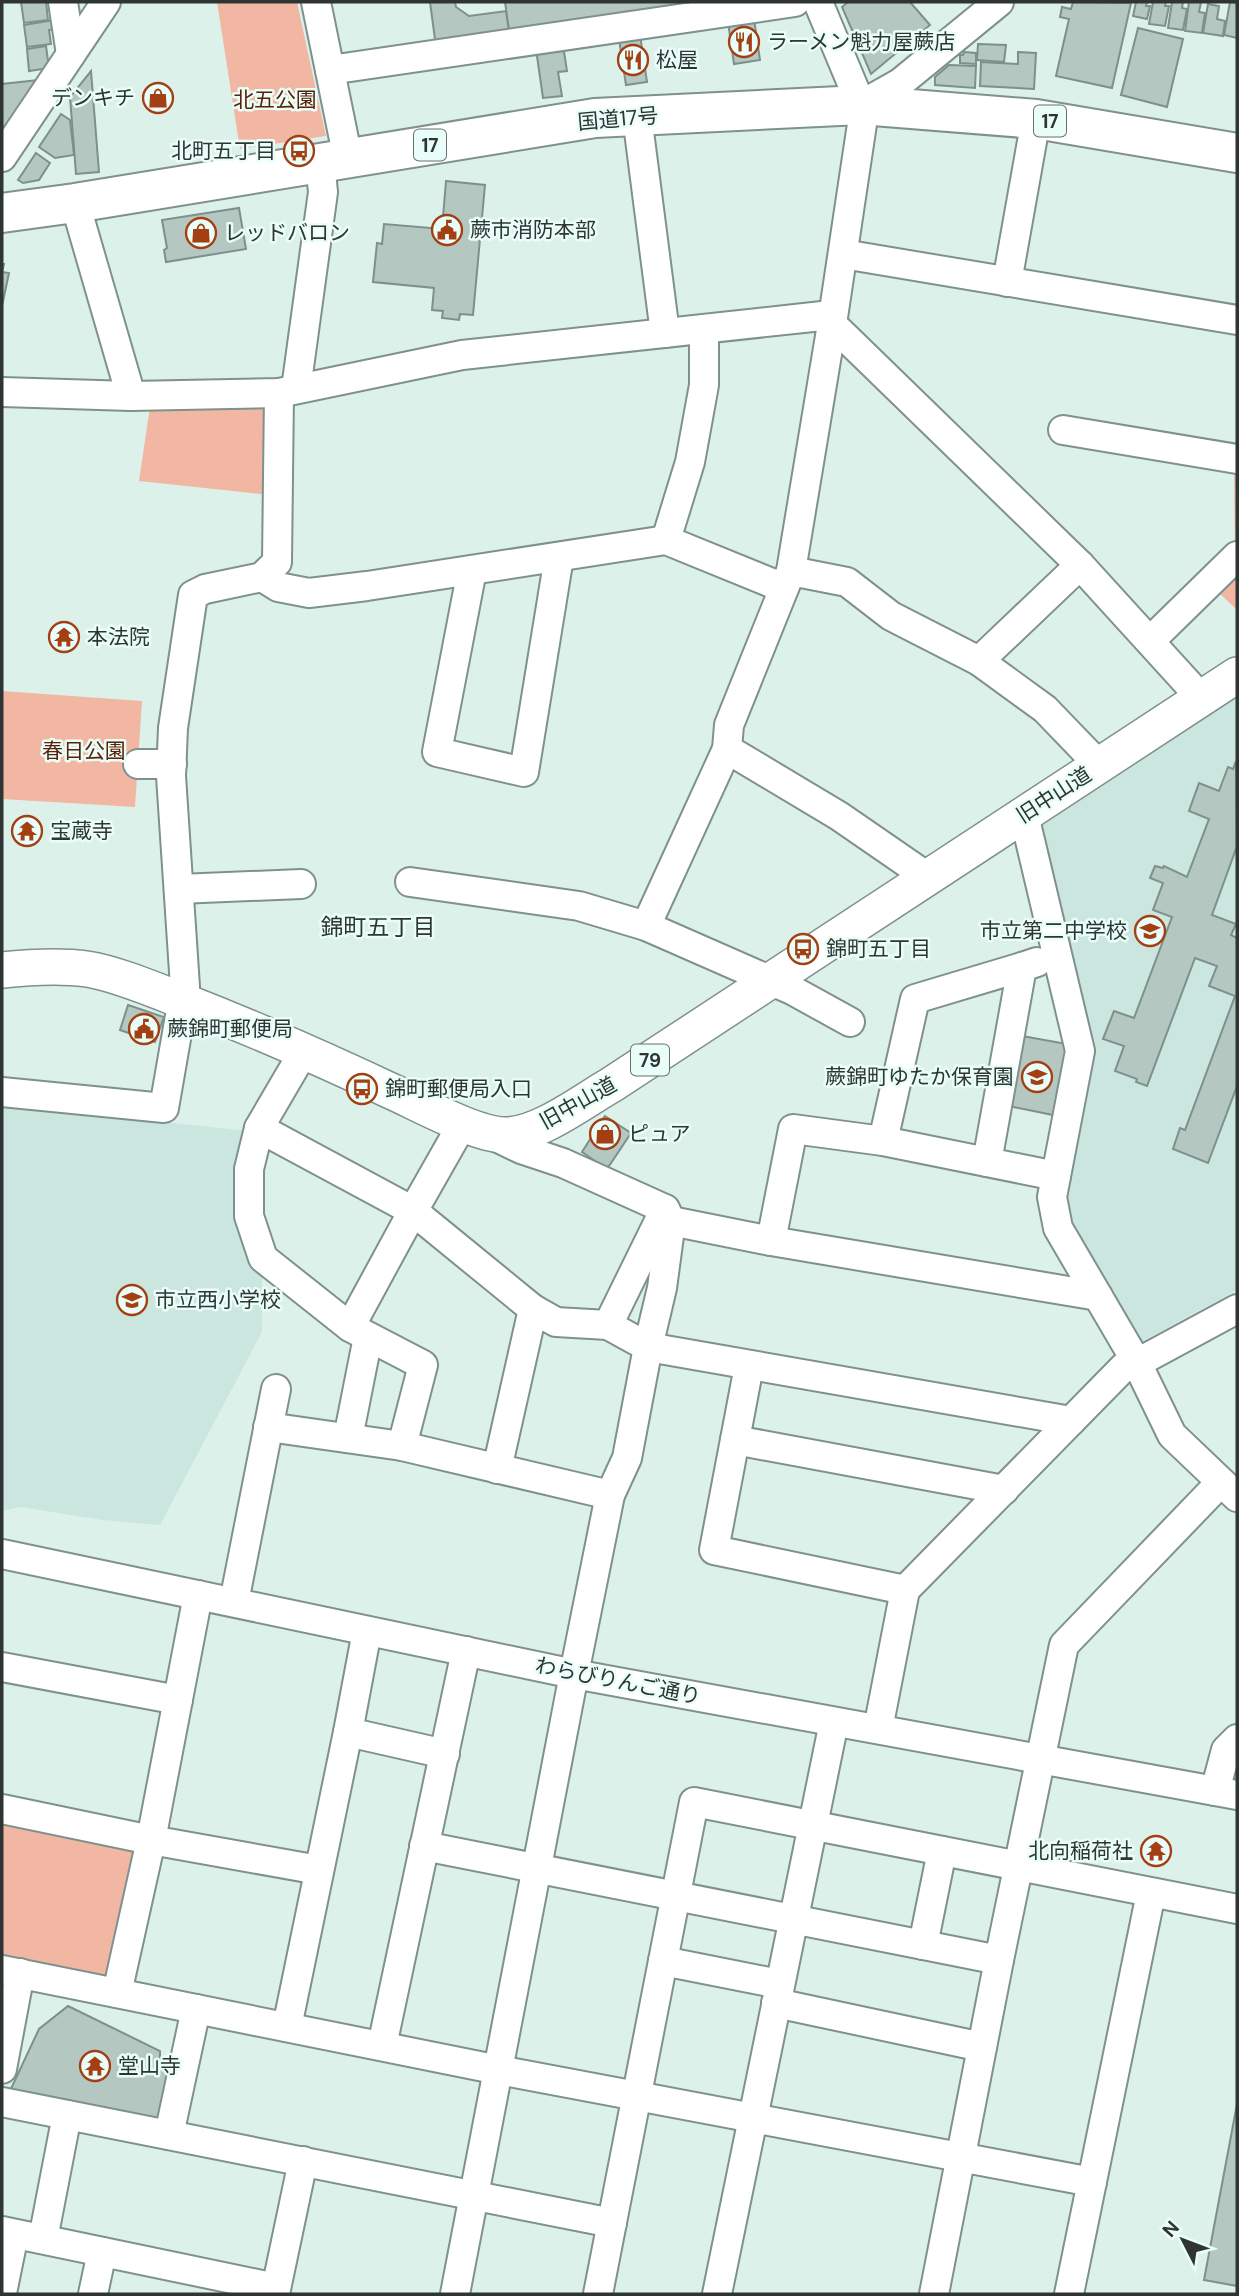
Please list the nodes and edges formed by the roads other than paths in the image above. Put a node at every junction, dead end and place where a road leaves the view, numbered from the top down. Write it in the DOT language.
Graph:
graph roads {
  1 [pos="63,2"];
  2 [pos="106,2"];
  3 [pos="316,2"];
  4 [pos="794,2"];
  5 [pos="818,2"];
  6 [pos="999,2"];
  7 [pos="71,54"];
  8 [pos="330,70"];
  9 [pos="861,106"];
  10 [pos="637,116"];
  11 [pos="1036,119"];
  12 [pos="1237,153"];
  13 [pos="2,157"];
  14 [pos="334,161"];
  15 [pos="75,203"];
  16 [pos="2,213"];
  17 [pos="843,254"];
  18 [pos="1007,282"];
  19 [pos="827,320"];
  20 [pos="1237,320"];
  21 [pos="704,329"];
  22 [pos="665,333"];
  23 [pos="288,391"];
  24 [pos="2,392"];
  25 [pos="131,396"];
  26 [pos="1063,429"];
  27 [pos="1237,459"];
  28 [pos="666,540"];
  29 [pos="1237,556"];
  30 [pos="559,557"];
  31 [pos="1080,565"];
  32 [pos="472,570"];
  33 [pos="262,576"];
  34 [pos="787,580"];
  35 [pos="1150,641"];
  36 [pos="979,661"];
  37 [pos="1237,675"];
  38 [pos="1202,699"];
  39 [pos="727,749"];
  40 [pos="138,764"];
  41 [pos="172,764"];
  42 [pos="1100,765"];
  43 [pos="1024,815"];
  44 [pos="929,877"];
  45 [pos="410,882"];
  46 [pos="301,884"];
  47 [pos="178,890"];
  48 [pos="646,926"];
  49 [pos="1057,957"];
  50 [pos="1022,967"];
  51 [pos="2,970"];
  52 [pos="771,982"];
  53 [pos="183,1001"];
  54 [pos="850,1022"];
  55 [pos="304,1051"];
  56 [pos="2,1092"];
  57 [pos="259,1128"];
  58 [pos="475,1128"];
  59 [pos="883,1141"];
  60 [pos="987,1162"];
  61 [pos="1056,1175"];
  62 [pos="414,1211"];
  63 [pos="668,1215"];
  64 [pos="771,1241"];
  65 [pos="1098,1296"];
  66 [pos="533,1309"];
  67 [pos="1237,1309"];
  68 [pos="607,1325"];
  69 [pos="359,1332"];
  70 [pos="648,1347"];
  71 [pos="1137,1363"];
  72 [pos="749,1366"];
  73 [pos="276,1389"];
  74 [pos="1071,1421"];
  75 [pos="268,1427"];
  76 [pos="348,1438"];
  77 [pos="735,1440"];
  78 [pos="402,1446"];
  79 [pos="497,1469"];
  80 [pos="1004,1490"];
  81 [pos="1229,1490"];
  82 [pos="610,1495"];
  83 [pos="2,1555"];
  84 [pos="905,1590"];
  85 [pos="198,1595"];
  86 [pos="234,1602"];
  87 [pos="367,1630"];
  88 [pos="466,1651"];
  89 [pos="2,1667"];
  90 [pos="574,1674"];
  91 [pos="177,1700"];
  92 [pos="834,1721"];
  93 [pos="878,1729"];
  94 [pos="348,1732"];
  95 [pos="1237,1739"];
  96 [pos="445,1754"];
  97 [pos="1039,1759"];
  98 [pos="1226,1793"];
  99 [pos="2,1809"];
  100 [pos="813,1825"];
  101 [pos="151,1840"];
  102 [pos="424,1846"];
  103 [pos="942,1851"];
  104 [pos="1019,1865"];
  105 [pos="537,1868"];
  106 [pos="319,1870"];
  107 [pos="1151,1893"];
  108 [pos="676,1896"];
  109 [pos="1237,1909"];
  110 [pos="793,1919"];
  111 [pos="923,1945"];
  112 [pos="999,1960"];
  113 [pos="663,1961"];
  114 [pos="11,1972"];
  115 [pos="117,1993"];
  116 [pos="778,1994"];
  117 [pos="196,2009"];
  118 [pos="287,2027"];
  119 [pos="382,2046"];
  120 [pos="982,2047"];
  121 [pos="3,2055"];
  122 [pos="499,2070"];
  123 [pos="636,2096"];
  124 [pos="2,2102"];
  125 [pos="67,2115"];
  126 [pos="752,2118"];
  127 [pos="169,2135"];
  128 [pos="961,2157"];
  129 [pos="303,2161"];
  130 [pos="1092,2182"];
  131 [pos="474,2197"];
  132 [pos="612,2223"];
  133 [pos="8,2233"];
  134 [pos="43,2239"];
  135 [pos="102,2252"];
  136 [pos="276,2291"];
  137 [pos="2,2293"];
  138 [pos="93,2294"];
  139 [pos="455,2294"];
  140 [pos="598,2294"];
  141 [pos="717,2294"];
  142 [pos="934,2294"];
  143 [pos="1069,2294"];
  1 -- 7 [label="street"];
  2 -- 7 [label="street"];
  3 -- 8 [label="street"];
  4 -- 8 [label="street"];
  5 -- 9 [label="street"];
  6 -- 9 [label="street"];
  7 -- 13 [label="street"];
  8 -- 14 [label="street"];
  9 -- 10 [label="highway, 国道17号 / 17"];
  9 -- 11 [label="highway, 国道17号 / 17"];
  9 -- 17 [label="street"];
  10 -- 14 [label="highway, 国道17号 / 17"];
  10 -- 22 [label="street"];
  11 -- 12 [label="highway, 国道17号 / 17"];
  11 -- 18 [label="street"];
  14 -- 15 [label="highway, 国道17号 / 17"];
  14 -- 23 [label="street"];
  15 -- 16 [label="highway, 国道17号 / 17"];
  15 -- 25 [label="street"];
  17 -- 18 [label="street"];
  17 -- 19 [label="street"];
  18 -- 20 [label="street"];
  19 -- 21 [label="street"];
  19 -- 31 [label="street"];
  19 -- 34 [label="street"];
  21 -- 22 [label="street"];
  21 -- 28 [label="street"];
  22 -- 23 [label="street"];
  23 -- 25 [label="street"];
  23 -- 33 [label="street"];
  24 -- 25 [label="street"];
  26 -- 27 [label="street"];
  28 -- 30 [label="street"];
  28 -- 34 [label="street"];
  29 -- 35 [label="street"];
  30 -- 32 [label="street"];
  30 -- 32 [label="street"];
  31 -- 35 [label="street"];
  31 -- 36 [label="street"];
  32 -- 33 [label="street"];
  33 -- 41 [label="street"];
  34 -- 36 [label="street"];
  34 -- 39 [label="street"];
  35 -- 38 [label="street"];
  36 -- 42 [label="street"];
  37 -- 38 [label="main road, 旧中山道 / 79"];
  38 -- 42 [label="main road, 旧中山道 / 79"];
  39 -- 44 [label="street"];
  39 -- 48 [label="street"];
  40 -- 41 [label="street"];
  41 -- 47 [label="street"];
  42 -- 43 [label="main road, 旧中山道 / 79"];
  43 -- 44 [label="main road, 旧中山道 / 79"];
  43 -- 49 [label="street"];
  44 -- 52 [label="main road, 旧中山道 / 79"];
  45 -- 48 [label="street"];
  46 -- 47 [label="street"];
  47 -- 53 [label="street"];
  48 -- 52 [label="street"];
  49 -- 50 [label="street"];
  49 -- 61 [label="street"];
  50 -- 59 [label="street"];
  50 -- 60 [label="street"];
  51 -- 53 [label="main road, 旧中山道 / 79"];
  52 -- 54 [label="street"];
  52 -- 58 [label="main road, 旧中山道 / 79"];
  53 -- 55 [label="main road, 旧中山道 / 79"];
  53 -- 56 [label="street"];
  55 -- 57 [label="street"];
  55 -- 58 [label="main road, 旧中山道 / 79"];
  57 -- 62 [label="street"];
  57 -- 69 [label="street"];
  58 -- 62 [label="street"];
  58 -- 63 [label="street"];
  59 -- 60 [label="street"];
  59 -- 64 [label="street"];
  60 -- 61 [label="street"];
  61 -- 65 [label="street"];
  62 -- 66 [label="street"];
  62 -- 69 [label="street"];
  63 -- 64 [label="street"];
  63 -- 68 [label="street"];
  63 -- 70 [label="street"];
  64 -- 65 [label="street"];
  65 -- 71 [label="street"];
  66 -- 68 [label="street"];
  66 -- 79 [label="street"];
  67 -- 71 [label="street"];
  68 -- 70 [label="street"];
  69 -- 76 [label="street"];
  69 -- 78 [label="street"];
  70 -- 72 [label="street"];
  70 -- 82 [label="street"];
  71 -- 74 [label="street"];
  71 -- 81 [label="street"];
  72 -- 74 [label="street"];
  72 -- 77 [label="street"];
  73 -- 75 [label="street"];
  74 -- 80 [label="street"];
  75 -- 76 [label="street"];
  75 -- 86 [label="street"];
  76 -- 78 [label="street"];
  77 -- 80 [label="street"];
  77 -- 84 [label="street"];
  78 -- 79 [label="street"];
  79 -- 82 [label="street"];
  80 -- 84 [label="street"];
  81 -- 97 [label="street"];
  82 -- 90 [label="street"];
  83 -- 85 [label="street, わらびりんご通り"];
  84 -- 93 [label="street"];
  85 -- 86 [label="street, わらびりんご通り"];
  85 -- 91 [label="street"];
  86 -- 87 [label="street, わらびりんご通り"];
  87 -- 88 [label="street, わらびりんご通り"];
  87 -- 94 [label="street"];
  88 -- 90 [label="street, わらびりんご通り"];
  88 -- 96 [label="street"];
  89 -- 91 [label="street"];
  90 -- 92 [label="street, わらびりんご通り"];
  90 -- 105 [label="street"];
  91 -- 101 [label="street"];
  92 -- 93 [label="street, わらびりんご通り"];
  92 -- 100 [label="street"];
  93 -- 97 [label="street, わらびりんご通り"];
  94 -- 96 [label="street"];
  94 -- 106 [label="street"];
  95 -- 98 [label="street"];
  96 -- 102 [label="street"];
  97 -- 98 [label="street, わらびりんご通り"];
  97 -- 104 [label="street"];
  99 -- 101 [label="street"];
  100 -- 103 [label="street"];
  100 -- 108 [label="street"];
  100 -- 110 [label="street"];
  101 -- 106 [label="street"];
  101 -- 115 [label="street"];
  102 -- 105 [label="street"];
  102 -- 119 [label="street"];
  103 -- 104 [label="street"];
  103 -- 111 [label="street"];
  104 -- 107 [label="street"];
  104 -- 112 [label="street"];
  105 -- 108 [label="street"];
  105 -- 122 [label="street"];
  106 -- 118 [label="street"];
  107 -- 109 [label="street"];
  107 -- 130 [label="street"];
  108 -- 110 [label="street"];
  108 -- 113 [label="street"];
  110 -- 111 [label="street"];
  110 -- 116 [label="street"];
  111 -- 112 [label="street"];
  112 -- 120 [label="street"];
  113 -- 116 [label="street"];
  113 -- 123 [label="street"];
  114 -- 115 [label="street"];
  114 -- 121 [label="street"];
  115 -- 117 [label="street"];
  116 -- 120 [label="street"];
  116 -- 126 [label="street"];
  117 -- 118 [label="street"];
  117 -- 127 [label="street"];
  118 -- 119 [label="street"];
  119 -- 122 [label="street"];
  120 -- 128 [label="street"];
  122 -- 123 [label="street"];
  122 -- 131 [label="street"];
  123 -- 126 [label="street"];
  123 -- 132 [label="street"];
  124 -- 125 [label="street"];
  125 -- 127 [label="street"];
  125 -- 134 [label="street"];
  126 -- 128 [label="street"];
  126 -- 141 [label="street"];
  127 -- 129 [label="street"];
  128 -- 130 [label="street"];
  128 -- 142 [label="street"];
  129 -- 131 [label="street"];
  129 -- 136 [label="street"];
  130 -- 143 [label="street"];
  131 -- 132 [label="street"];
  131 -- 139 [label="street"];
  132 -- 140 [label="street"];
  133 -- 134 [label="street"];
  133 -- 137 [label="street"];
  134 -- 135 [label="street"];
  135 -- 136 [label="street"];
  135 -- 138 [label="street"];
}
